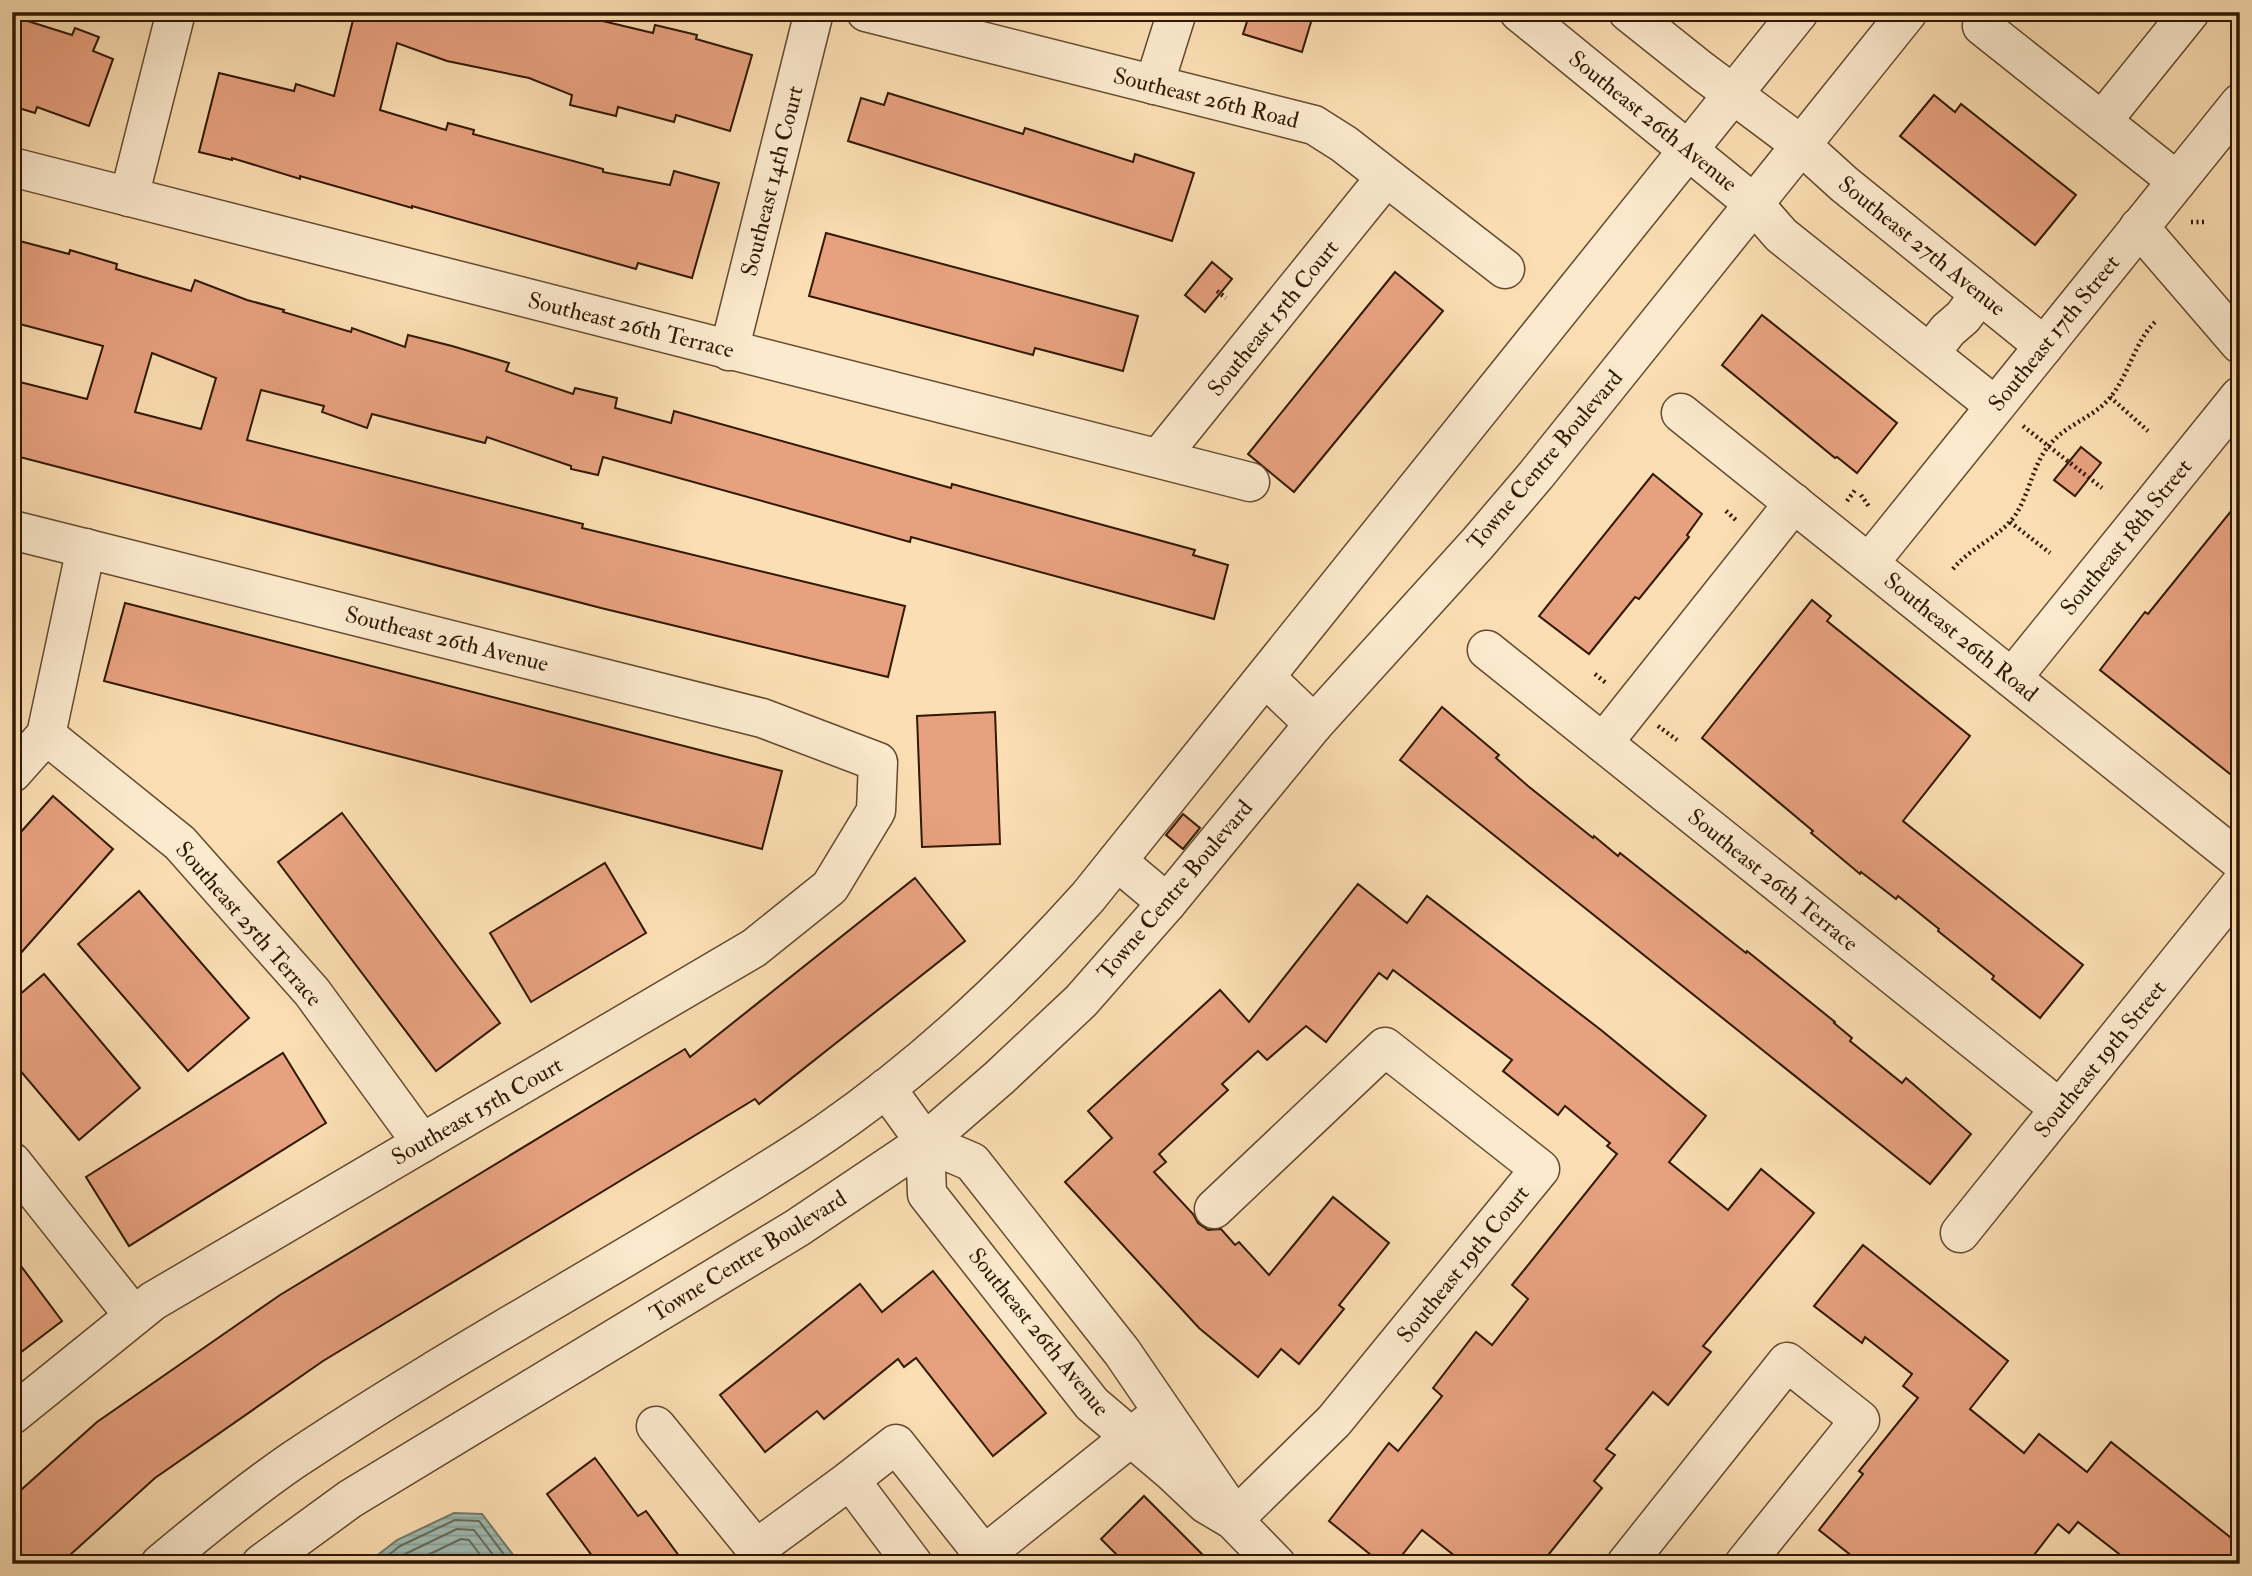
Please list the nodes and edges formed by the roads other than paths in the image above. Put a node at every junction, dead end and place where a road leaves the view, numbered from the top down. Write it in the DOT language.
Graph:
graph roads {
  1 [pos="176,12"];
  2 [pos="814,12"];
  3 [pos="866,12"];
  4 [pos="1177,12"];
  5 [pos="1519,12"];
  6 [pos="1628,12"];
  7 [pos="1799,12"];
  8 [pos="1908,12"];
  9 [pos="2190,12"];
  10 [pos="1982,26"];
  11 [pos="1154,85"];
  12 [pos="1733,94"];
  13 [pos="2240,103"];
  14 [pos="2102,121"];
  15 [pos="1801,145"];
  16 [pos="1689,149"];
  17 [pos="12,167"];
  18 [pos="1386,177"];
  19 [pos="2177,181"];
  20 [pos="129,197"];
  21 [pos="1754,204"];
  22 [pos="2139,227"];
  23 [pos="1505,269"];
  24 [pos="1980,294"];
  25 [pos="2240,344"];
  26 [pos="2044,346"];
  27 [pos="729,351"];
  28 [pos="1930,353"];
  29 [pos="2240,396"];
  30 [pos="1681,413"];
  31 [pos="2008,415"];
  32 [pos="1159,458"];
  33 [pos="1250,482"];
  34 [pos="1794,503"];
  35 [pos="12,530"];
  36 [pos="86,548"];
  37 [pos="1869,563"];
  38 [pos="1487,650"];
  39 [pos="1266,678"];
  40 [pos="2012,678"];
  41 [pos="1314,724"];
  42 [pos="46,735"];
  43 [pos="1603,743"];
  44 [pos="878,762"];
  45 [pos="12,773"];
  46 [pos="1117,861"];
  47 [pos="2240,861"];
  48 [pos="2240,885"];
  49 [pos="1167,903"];
  50 [pos="886,1088"];
  51 [pos="2060,1109"];
  52 [pos="925,1142"];
  53 [pos="422,1143"];
  54 [pos="12,1162"];
  55 [pos="1214,1209"];
  56 [pos="1960,1233"];
  57 [pos="134,1316"];
  58 [pos="1163,1411"];
  59 [pos="12,1415"];
  60 [pos="656,1426"];
  61 [pos="1131,1437"];
  62 [pos="850,1480"];
  63 [pos="1233,1520"];
  64 [pos="978,1560"];
  65 [pos="160,1564"];
  66 [pos="261,1564"];
  67 [pos="913,1564"];
  68 [pos="1276,1564"];
  69 [pos="1626,1564"];
  70 [pos="1744,1564"];
  1 -- 20 [label="street"];
  2 -- 27 [label="street, Southeast 14th Court"];
  3 -- 11 [label="street, Southeast 26th Road"];
  4 -- 11 [label="street"];
  5 -- 16 [label="street, Southeast 26th Avenue"];
  6 -- 12 [label="street"];
  7 -- 12 [label="street"];
  8 -- 15 [label="street, Towne Centre Boulevard"];
  9 -- 14 [label="street"];
  10 -- 14 [label="street"];
  11 -- 18 [label="street, Southeast 26th Road"];
  12 -- 15 [label="street"];
  12 -- 16 [label="street"];
  13 -- 19 [label="street, Southeast 17th Street"];
  14 -- 19 [label="street"];
  15 -- 21 [label="street, Towne Centre Boulevard"];
  15 -- 24 [label="street, Southeast 27th Avenue"];
  16 -- 21 [label="street, Southeast 26th Avenue"];
  16 -- 39 [label="street"];
  17 -- 20 [label="street, Southeast 26th Terrace"];
  18 -- 23 [label="street, Southeast 26th Road"];
  18 -- 32 [label="street, Southeast 15th Court"];
  19 -- 22 [label="street, Southeast 17th Street"];
  20 -- 27 [label="street, Southeast 26th Terrace"];
  21 -- 28 [label="street"];
  21 -- 41 [label="street, Towne Centre Boulevard"];
  22 -- 25 [label="street"];
  22 -- 26 [label="street, Southeast 17th Street"];
  24 -- 26 [label="street, Southeast 27th Avenue"];
  24 -- 28 [label="street"];
  26 -- 31 [label="street, Southeast 17th Street"];
  27 -- 32 [label="street, Southeast 26th Terrace"];
  28 -- 31 [label="street"];
  29 -- 40 [label="street, Southeast 18th Street"];
  30 -- 34 [label="street, Southeast 26th Road"];
  31 -- 37 [label="street, Southeast 17th Street"];
  32 -- 33 [label="street, Southeast 26th Terrace"];
  34 -- 37 [label="street, Southeast 26th Road"];
  34 -- 43 [label="street"];
  35 -- 36 [label="street, Southeast 26th Avenue"];
  36 -- 42 [label="street"];
  36 -- 44 [label="street, Southeast 26th Avenue"];
  37 -- 40 [label="street, Southeast 26th Road"];
  38 -- 43 [label="street, Southeast 26th Terrace"];
  39 -- 41 [label="street"];
  39 -- 46 [label="street"];
  40 -- 47 [label="street, Southeast 26th Road"];
  41 -- 49 [label="street, Towne Centre Boulevard"];
  42 -- 45 [label="street"];
  42 -- 53 [label="street, Southeast 25th Terrace"];
  43 -- 51 [label="street, Southeast 26th Terrace"];
  44 -- 53 [label="street, Southeast 15th Court"];
  46 -- 49 [label="street"];
  46 -- 50 [label="street"];
  48 -- 51 [label="street, Southeast 19th Street"];
  49 -- 52 [label="street, Towne Centre Boulevard"];
  50 -- 52 [label="street"];
  50 -- 65 [label="street"];
  51 -- 56 [label="street, Southeast 19th Street"];
  52 -- 58 [label="street, Southeast 26th Avenue"];
  52 -- 61 [label="street, Southeast 26th Avenue"];
  52 -- 66 [label="street, Towne Centre Boulevard"];
  53 -- 57 [label="street, Southeast 15th Court"];
  54 -- 57 [label="street"];
  55 -- 63 [label="street, Southeast 19th Court"];
  57 -- 59 [label="street, Southeast 15th Court"];
  58 -- 61 [label="street"];
  58 -- 63 [label="street, Southeast 26th Avenue"];
  60 -- 62 [label="street"];
  61 -- 63 [label="street, Southeast 26th Avenue"];
  61 -- 64 [label="street"];
  62 -- 64 [label="street"];
  62 -- 67 [label="street"];
  63 -- 68 [label="street, Southeast 26th Avenue"];
  69 -- 70 [label="street"];
}
